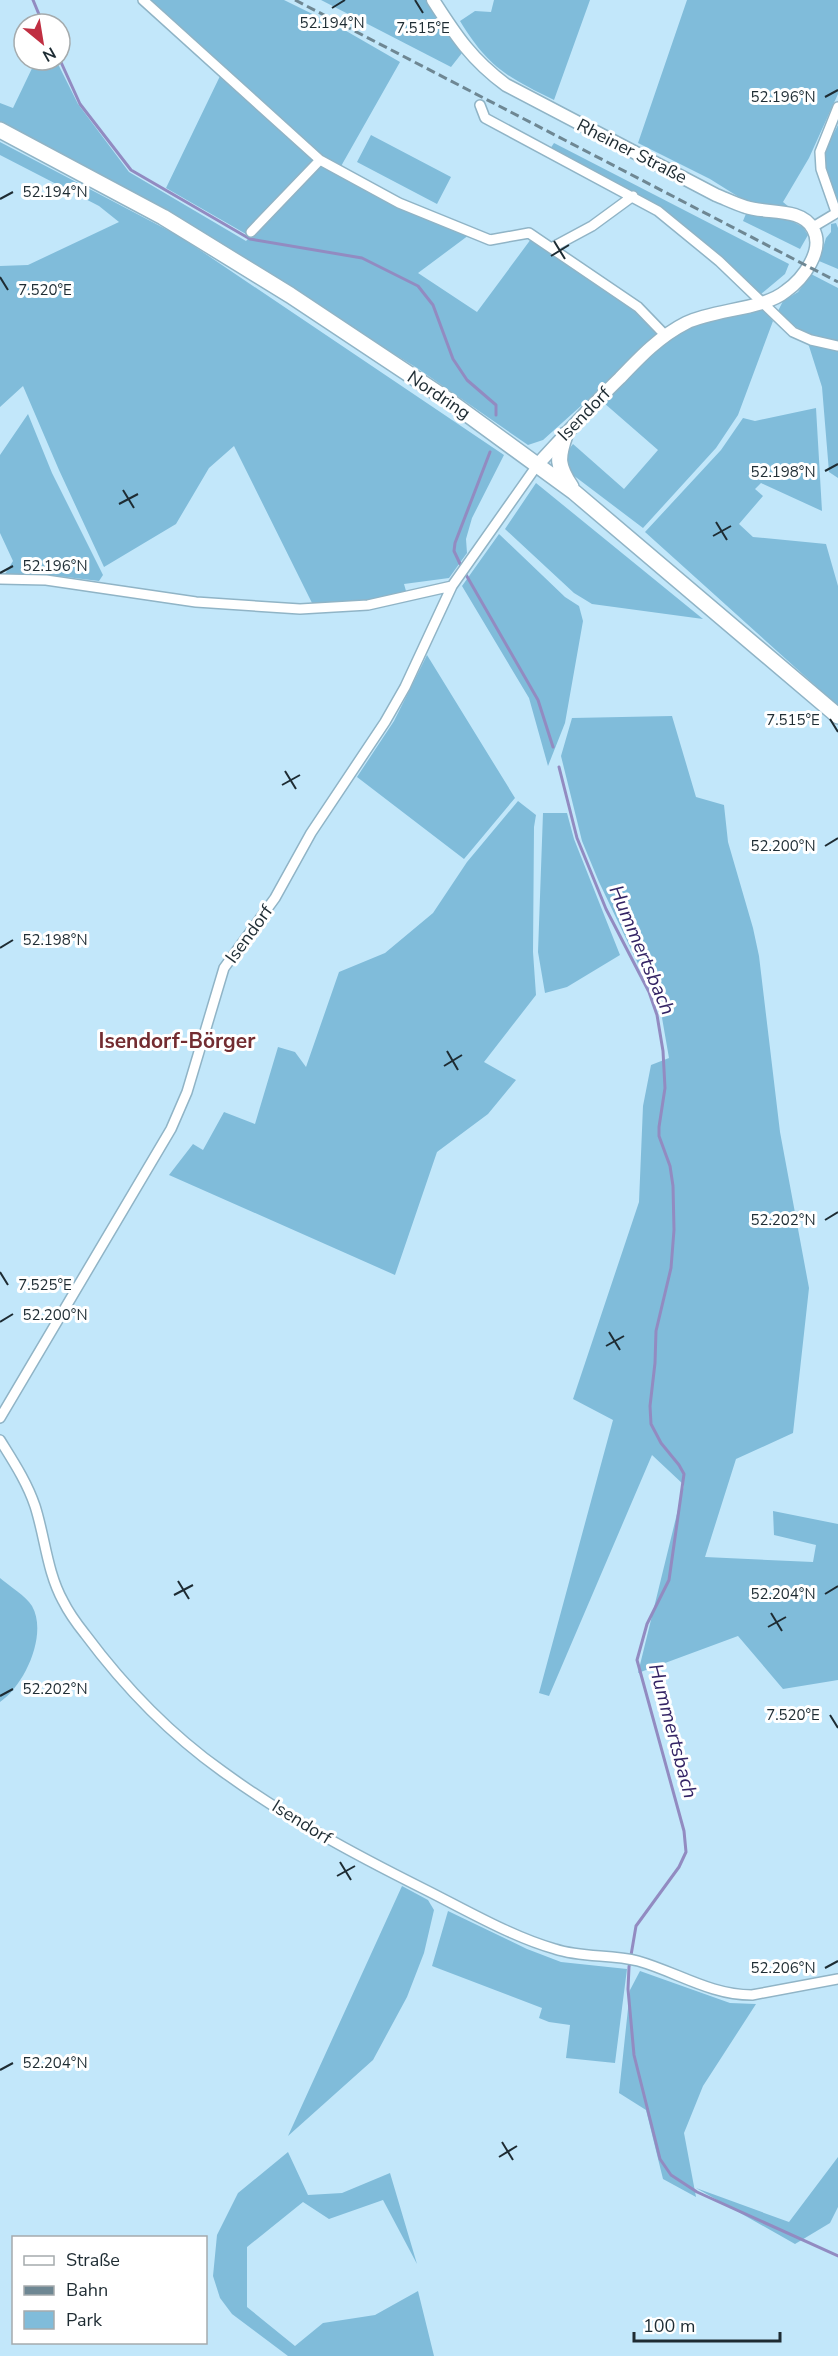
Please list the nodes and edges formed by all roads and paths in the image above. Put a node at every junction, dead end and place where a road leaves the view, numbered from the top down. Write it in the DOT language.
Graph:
graph roads {
  1 [pos="143,0"];
  2 [pos="433,0"];
  3 [pos="480,105"];
  4 [pos="838,108"];
  5 [pos="0,130"];
  6 [pos="320,160"];
  7 [pos="633,196"];
  8 [pos="837,212"];
  9 [pos="813,227"];
  10 [pos="251,232"];
  11 [pos="553,248"];
  12 [pos="763,302"];
  13 [pos="665,335"];
  14 [pos="838,346"];
  15 [pos="565,435"];
  16 [pos="538,464"];
  17 [pos="574,492"];
  18 [pos="0,579"];
  19 [pos="452,586"];
  20 [pos="838,716"];
  21 [pos="0,1418"];
  22 [pos="0,1440"];
  23 [pos="838,1978"];
  1 -- 6 [label="street"];
  2 -- 9 [label="street, Rheiner Straße"];
  3 -- 7 [label="street"];
  4 -- 8 [label="street"];
  5 -- 16 [label="main road, Nordring"];
  6 -- 10 [label="street"];
  6 -- 11 [label="street"];
  7 -- 11 [label="street"];
  7 -- 12 [label="street"];
  8 -- 9 [label="street"];
  9 -- 12 [label="street, Isendorf"];
  11 -- 13 [label="street"];
  12 -- 13 [label="street, Isendorf"];
  12 -- 14 [label="street"];
  13 -- 15 [label="street, Isendorf"];
  15 -- 16 [label="street, Isendorf"];
  15 -- 17 [label="main road"];
  16 -- 17 [label="main road, Nordring"];
  16 -- 19 [label="street, Isendorf"];
  17 -- 20 [label="main road, Nordring"];
  18 -- 19 [label="street"];
  19 -- 21 [label="street, Isendorf"];
  22 -- 23 [label="street, Isendorf"];
}
